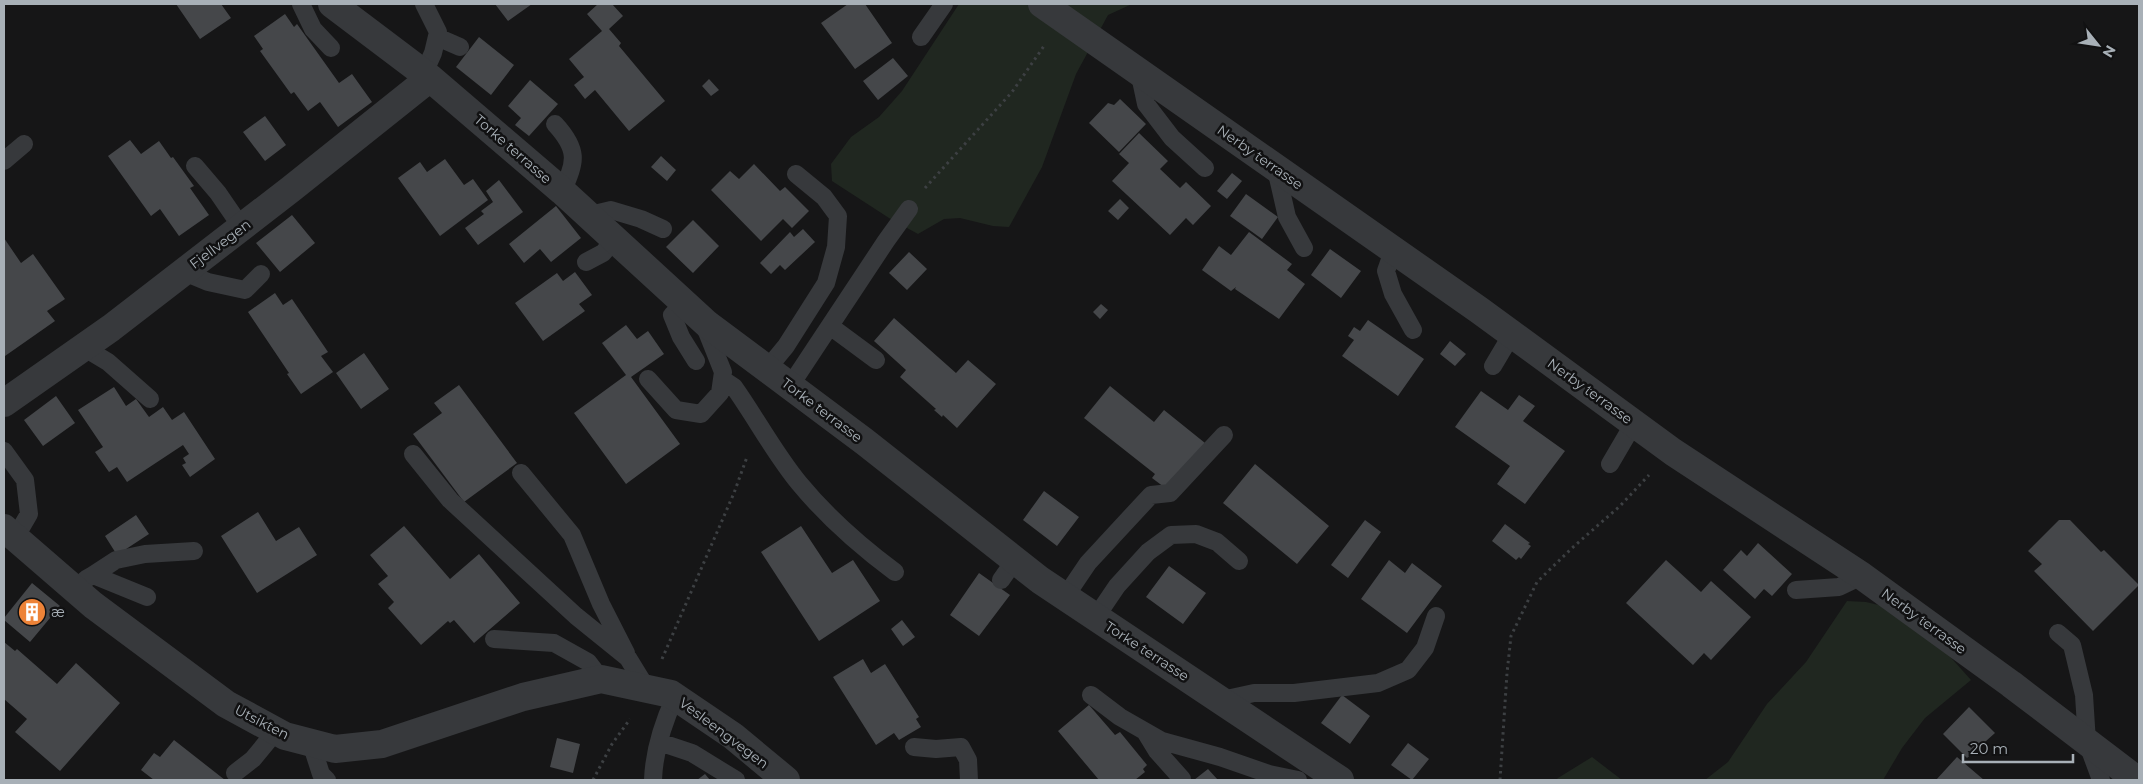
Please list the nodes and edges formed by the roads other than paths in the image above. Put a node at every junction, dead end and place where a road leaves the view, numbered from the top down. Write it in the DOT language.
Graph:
graph roads {
  1 [pos="301,4"];
  2 [pos="332,4"];
  3 [pos="424,4"];
  4 [pos="944,4"];
  5 [pos="1051,10"];
  6 [pos="437,37"];
  7 [pos="921,37"];
  8 [pos="331,48"];
  9 [pos="460,48"];
  10 [pos="1139,71"];
  11 [pos="427,76"];
  12 [pos="555,124"];
  13 [pos="24,144"];
  14 [pos="4,161"];
  15 [pos="194,166"];
  16 [pos="1205,168"];
  17 [pos="1276,169"];
  18 [pos="796,174"];
  19 [pos="562,191"];
  20 [pos="909,209"];
  21 [pos="590,215"];
  22 [pos="242,228"];
  23 [pos="663,229"];
  24 [pos="616,239"];
  25 [pos="1304,248"];
  26 [pos="1393,250"];
  27 [pos="586,262"];
  28 [pos="184,272"];
  29 [pos="261,274"];
  30 [pos="693,311"];
  31 [pos="830,326"];
  32 [pos="1413,330"];
  33 [pos="1512,334"];
  34 [pos="84,347"];
  35 [pos="876,360"];
  36 [pos="696,361"];
  37 [pos="1493,366"];
  38 [pos="767,369"];
  39 [pos="648,379"];
  40 [pos="722,379"];
  41 [pos="790,386"];
  42 [pos="150,399"];
  43 [pos="4,403"];
  44 [pos="1634,423"];
  45 [pos="1224,435"];
  46 [pos="4,451"];
  47 [pos="413,454"];
  48 [pos="1610,464"];
  49 [pos="521,473"];
  50 [pos="9,533"];
  51 [pos="194,551"];
  52 [pos="1239,561"];
  53 [pos="895,572"];
  54 [pos="1862,576"];
  55 [pos="82,581"];
  56 [pos="1796,590"];
  57 [pos="147,597"];
  58 [pos="1065,597"];
  59 [pos="1436,616"];
  60 [pos="1096,617"];
  61 [pos="2058,633"];
  62 [pos="494,639"];
  63 [pos="628,658"];
  64 [pos="601,679"];
  65 [pos="647,689"];
  66 [pos="1091,695"];
  67 [pos="674,697"];
  68 [pos="1222,700"];
  69 [pos="276,731"];
  70 [pos="1144,731"];
  71 [pos="659,742"];
  72 [pos="2087,742"];
  73 [pos="311,743"];
  74 [pos="914,747"];
  75 [pos="235,773"];
  76 [pos="1182,779"];
  77 [pos="327,780"];
  78 [pos="653,780"];
  79 [pos="736,780"];
  80 [pos="786,780"];
  81 [pos="970,780"];
  82 [pos="1298,780"];
  83 [pos="1339,780"];
  84 [pos="2101,780"];
  85 [pos="2137,780"];
  1 -- 8 [label="lane"];
  2 -- 11 [label="street, Torke terrasse"];
  3 -- 6 [label="lane"];
  4 -- 7 [label="lane"];
  5 -- 10 [label="street, Nerby terrasse"];
  6 -- 9 [label="lane"];
  6 -- 11 [label="lane"];
  10 -- 16 [label="lane"];
  10 -- 17 [label="street, Nerby terrasse"];
  11 -- 19 [label="street, Torke terrasse"];
  11 -- 22 [label="street, Fjellvegen"];
  12 -- 19 [label="lane"];
  13 -- 14 [label="lane"];
  15 -- 22 [label="lane"];
  17 -- 25 [label="lane"];
  17 -- 26 [label="street, Nerby terrasse"];
  18 -- 38 [label="lane"];
  19 -- 21 [label="street, Torke terrasse"];
  20 -- 31 [label="lane"];
  21 -- 23 [label="lane"];
  21 -- 24 [label="street, Torke terrasse"];
  22 -- 28 [label="street, Fjellvegen"];
  24 -- 27 [label="lane"];
  24 -- 30 [label="street, Torke terrasse"];
  26 -- 32 [label="lane"];
  26 -- 33 [label="street, Nerby terrasse"];
  28 -- 29 [label="lane"];
  28 -- 34 [label="street, Fjellvegen"];
  30 -- 36 [label="lane"];
  30 -- 38 [label="street, Torke terrasse"];
  30 -- 40 [label="lane"];
  31 -- 35 [label="lane"];
  31 -- 41 [label="lane"];
  33 -- 37 [label="lane"];
  33 -- 44 [label="street, Nerby terrasse"];
  34 -- 42 [label="lane"];
  34 -- 43 [label="street, Fjellvegen"];
  38 -- 41 [label="street, Torke terrasse"];
  39 -- 40 [label="lane"];
  40 -- 53 [label="lane"];
  41 -- 58 [label="street, Torke terrasse"];
  44 -- 48 [label="lane"];
  44 -- 54 [label="street, Nerby terrasse"];
  45 -- 58 [label="lane"];
  46 -- 50 [label="lane"];
  47 -- 63 [label="lane"];
  49 -- 63 [label="lane"];
  50 -- 55 [label="street, Utsikten"];
  51 -- 55 [label="lane"];
  52 -- 60 [label="lane"];
  54 -- 56 [label="lane"];
  54 -- 72 [label="street, Nerby terrasse"];
  55 -- 57 [label="lane"];
  55 -- 69 [label="street, Utsikten"];
  58 -- 60 [label="street, Torke terrasse"];
  59 -- 68 [label="lane"];
  60 -- 68 [label="street, Torke terrasse"];
  61 -- 72 [label="lane"];
  62 -- 64 [label="lane"];
  63 -- 65 [label="lane"];
  64 -- 65 [label="street, Vesleengvegen"];
  64 -- 73 [label="street, Utsikten"];
  65 -- 67 [label="street, Vesleengvegen"];
  66 -- 70 [label="lane"];
  67 -- 71 [label="lane"];
  67 -- 80 [label="street, Vesleengvegen"];
  68 -- 83 [label="street, Torke terrasse"];
  69 -- 73 [label="street, Utsikten"];
  69 -- 75 [label="lane"];
  70 -- 76 [label="lane"];
  70 -- 82 [label="lane"];
  71 -- 78 [label="lane"];
  71 -- 79 [label="lane"];
  72 -- 84 [label="lane"];
  72 -- 85 [label="street, Nerby terrasse"];
  73 -- 77 [label="lane"];
  74 -- 81 [label="lane"];
}
